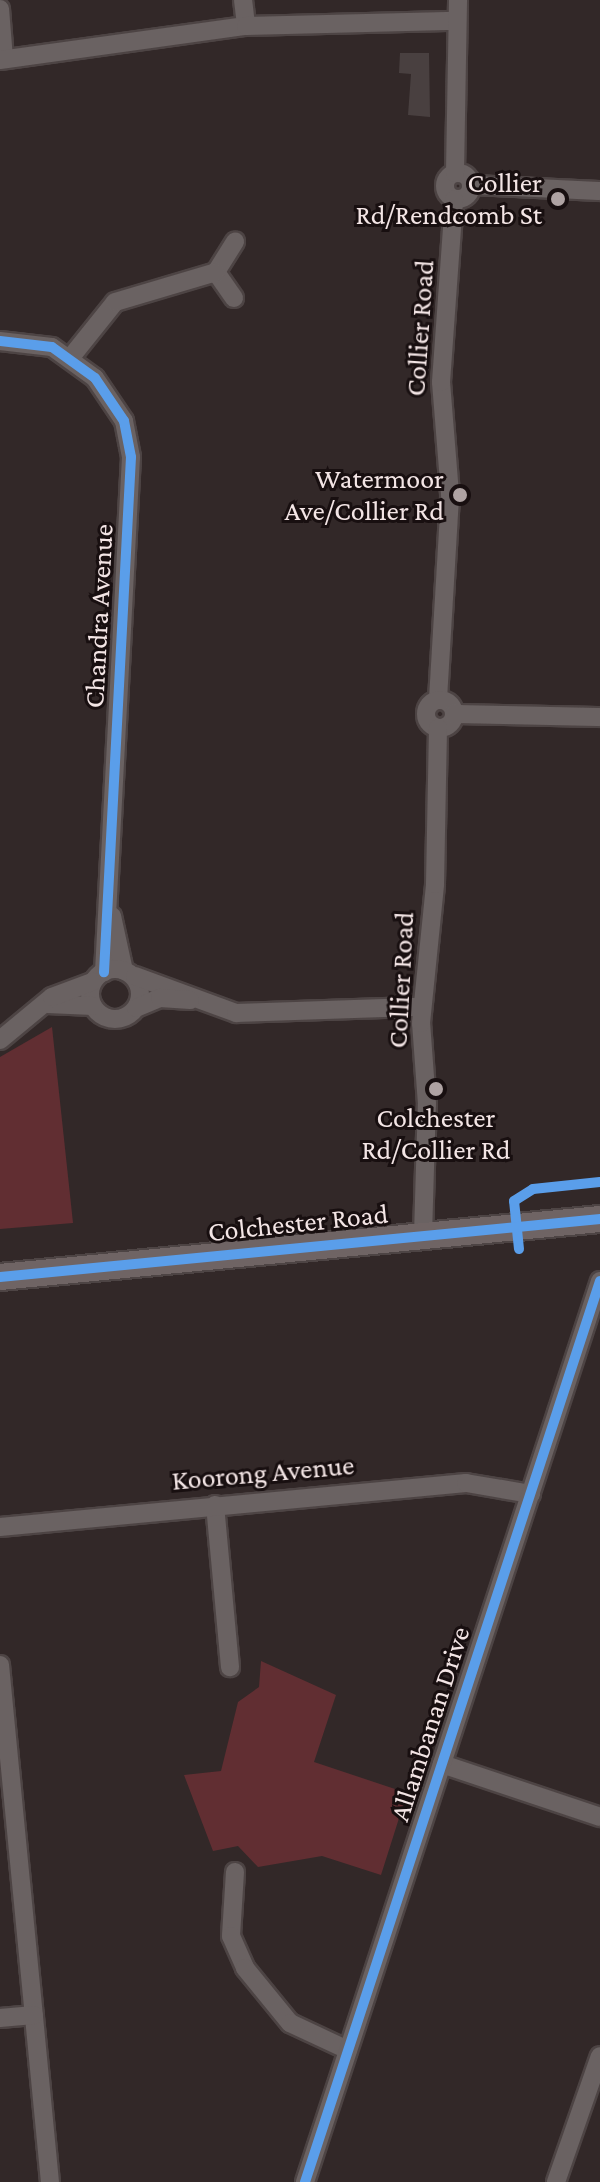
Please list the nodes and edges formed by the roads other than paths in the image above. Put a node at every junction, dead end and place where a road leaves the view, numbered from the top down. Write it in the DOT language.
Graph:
graph roads {
  1 [pos="243,0"];
  2 [pos="458,0"];
  3 [pos="0,9"];
  4 [pos="457,21"];
  5 [pos="246,26"];
  6 [pos="2,59"];
  7 [pos="455,173"];
  8 [pos="472,185"];
  9 [pos="600,191"];
  10 [pos="454,199"];
  11 [pos="235,242"];
  12 [pos="216,272"];
  13 [pos="234,298"];
  14 [pos="0,341"];
  15 [pos="71,357"];
  16 [pos="438,699"];
  17 [pos="454,714"];
  18 [pos="600,717"];
  19 [pos="438,728"];
  20 [pos="108,897"];
  21 [pos="129,974"];
  22 [pos="98,977"];
  23 [pos="197,1000"];
  24 [pos="47,1004"];
  25 [pos="93,1006"];
  26 [pos="421,1007"];
  27 [pos="136,1008"];
  28 [pos="0,1040"];
  29 [pos="600,1219"];
  30 [pos="423,1235"];
  31 [pos="0,1277"];
  32 [pos="600,1281"];
  33 [pos="531,1494"];
  34 [pos="215,1505"];
  35 [pos="0,1527"];
  36 [pos="0,1665"];
  37 [pos="230,1667"];
  38 [pos="442,1764"];
  39 [pos="600,1817"];
  40 [pos="235,1872"];
  41 [pos="34,2015"];
  42 [pos="0,2018"];
  43 [pos="348,2050"];
  44 [pos="600,2056"];
  45 [pos="50,2182"];
  46 [pos="305,2182"];
  47 [pos="556,2182"];
  1 -- 5 [label="street"];
  2 -- 4 [label="street"];
  3 -- 6 [label="street"];
  4 -- 5 [label="street"];
  4 -- 7 [label="street"];
  5 -- 6 [label="street"];
  7 -- 8 [label="street"];
  7 -- 10 [label="street, Collier Road"];
  8 -- 9 [label="street"];
  8 -- 10 [label="street"];
  10 -- 16 [label="street, Collier Road"];
  11 -- 12 [label="street"];
  12 -- 13 [label="street"];
  12 -- 15 [label="street"];
  14 -- 15 [label="street, Chandra Avenue"];
  15 -- 20 [label="street, Chandra Avenue"];
  16 -- 17 [label="street"];
  16 -- 19 [label="street, Collier Road"];
  17 -- 18 [label="street"];
  17 -- 19 [label="street"];
  19 -- 26 [label="street, Collier Road"];
  20 -- 21 [label="street, Chandra Avenue"];
  20 -- 22 [label="street, Chandra Avenue"];
  21 -- 22 [label="street"];
  21 -- 23 [label="street"];
  21 -- 27 [label="street, Chandra Avenue"];
  22 -- 24 [label="street"];
  22 -- 25 [label="street, Chandra Avenue"];
  23 -- 26 [label="street"];
  23 -- 27 [label="street"];
  24 -- 25 [label="street"];
  24 -- 28 [label="street"];
  25 -- 27 [label="street"];
  26 -- 30 [label="street, Collier Road"];
  29 -- 30 [label="main road, Colchester Road"];
  30 -- 31 [label="main road, Colchester Road"];
  32 -- 33 [label="street, Allambanan Drive"];
  33 -- 34 [label="street, Koorong Avenue"];
  33 -- 38 [label="street, Allambanan Drive"];
  34 -- 35 [label="street, Koorong Avenue"];
  34 -- 37 [label="street"];
  36 -- 41 [label="street"];
  38 -- 39 [label="street"];
  38 -- 43 [label="street, Allambanan Drive"];
  40 -- 43 [label="street"];
  41 -- 42 [label="street"];
  41 -- 45 [label="street"];
  43 -- 46 [label="street, Allambanan Drive"];
  44 -- 47 [label="street"];
}
